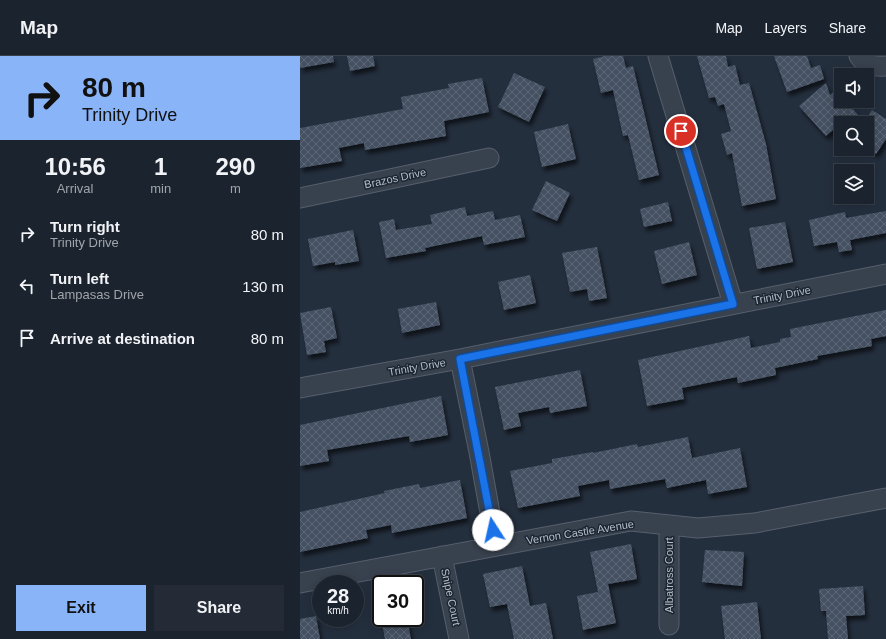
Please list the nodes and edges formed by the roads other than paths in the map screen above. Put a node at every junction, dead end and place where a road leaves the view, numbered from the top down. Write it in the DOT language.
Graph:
graph roads {
  1 [pos="658,56"];
  2 [pos="859,56"];
  3 [pos="886,66"];
  4 [pos="489,158"];
  5 [pos="300,198"];
  6 [pos="886,274"];
  7 [pos="733,304"];
  8 [pos="460,359"];
  9 [pos="300,388"];
  10 [pos="886,498"];
  11 [pos="669,525"];
  12 [pos="496,546"];
  13 [pos="442,556"];
  14 [pos="300,583"];
  15 [pos="669,625"];
  16 [pos="460,639"];
  1 -- 7 [label="street"];
  2 -- 3 [label="street"];
  4 -- 5 [label="street, Brazos Drive"];
  6 -- 7 [label="street, Trinity Drive"];
  7 -- 8 [label="street, Trinity Drive"];
  8 -- 9 [label="street, Trinity Drive"];
  8 -- 12 [label="street"];
  10 -- 11 [label="street, Vernon Castle Avenue"];
  11 -- 12 [label="street, Vernon Castle Avenue"];
  11 -- 15 [label="street, Albatross Court"];
  12 -- 13 [label="street, Vernon Castle Avenue"];
  13 -- 14 [label="street, Vernon Castle Avenue"];
  13 -- 16 [label="street, Snipe Court"];
}
